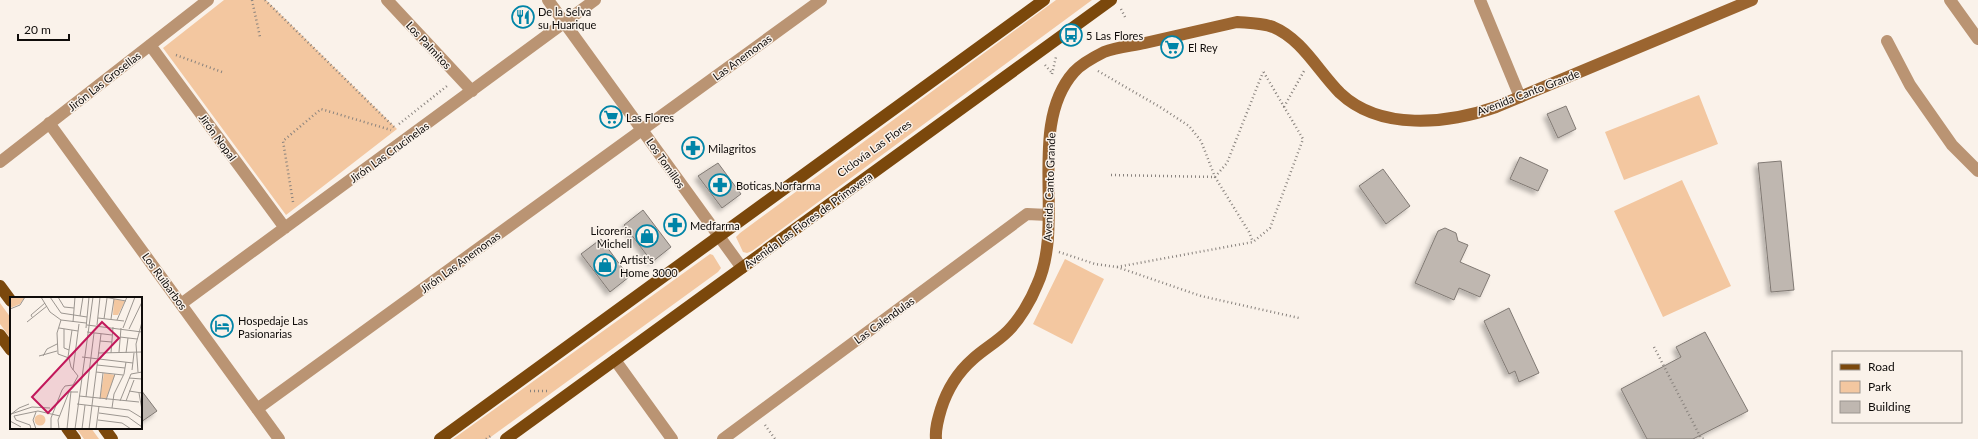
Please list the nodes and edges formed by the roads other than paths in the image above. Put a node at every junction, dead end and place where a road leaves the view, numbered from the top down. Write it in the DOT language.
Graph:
graph roads {
  1 [pos="208,0"];
  2 [pos="387,0"];
  3 [pos="548,0"];
  4 [pos="595,0"];
  5 [pos="820,0"];
  6 [pos="1044,0"];
  7 [pos="1480,0"];
  8 [pos="1752,0"];
  9 [pos="1950,0"];
  10 [pos="1115,2"];
  11 [pos="565,22"];
  12 [pos="1978,39"];
  13 [pos="1888,41"];
  14 [pos="150,45"];
  15 [pos="472,91"];
  16 [pos="1520,97"];
  17 [pos="664,114"];
  18 [pos="49,123"];
  19 [pos="643,129"];
  20 [pos="0,162"];
  21 [pos="1978,171"];
  22 [pos="1048,215"];
  23 [pos="285,228"];
  24 [pos="718,236"];
  25 [pos="742,268"];
  26 [pos="0,286"];
  27 [pos="10,300"];
  28 [pos="182,304"];
  29 [pos="0,335"];
  30 [pos="10,349"];
  31 [pos="615,360"];
  32 [pos="257,409"];
  33 [pos="68,429"];
  34 [pos="105,429"];
  35 [pos="502,435"];
  36 [pos="75,439"];
  37 [pos="112,439"];
  38 [pos="279,439"];
  39 [pos="440,439"];
  40 [pos="672,439"];
  41 [pos="723,439"];
  42 [pos="936,439"];
  1 -- 14 [label="street, Jirón Las Grosellas"];
  2 -- 15 [label="street, Los Palmitos"];
  3 -- 11 [label="street, Los Tomillos"];
  4 -- 11 [label="street, Jirón Las Crucinelas"];
  5 -- 17 [label="street, Las Anemonas"];
  6 -- 24 [label="main road"];
  7 -- 16 [label="street"];
  8 -- 16 [label="street, Avenida Canto Grande"];
  9 -- 12 [label="street"];
  10 -- 25 [label="main road, Avenida Las Flores de Primavera"];
  11 -- 15 [label="street, Jirón Las Crucinelas"];
  11 -- 19 [label="street, Los Tomillos"];
  13 -- 21 [label="street"];
  14 -- 18 [label="street, Jirón Las Grosellas"];
  14 -- 23 [label="street, Jirón Nopal"];
  15 -- 23 [label="street, Jirón Las Crucinelas"];
  16 -- 22 [label="street, Avenida Canto Grande"];
  17 -- 19 [label="street, Jirón Las Anemonas"];
  18 -- 20 [label="street, Jirón Las Grosellas"];
  18 -- 28 [label="street, Los Ruibarbos"];
  19 -- 24 [label="street, Los Tomillos"];
  19 -- 32 [label="street, Jirón Las Anemonas"];
  22 -- 41 [label="street, Las Calendulas"];
  22 -- 42 [label="street, Avenida Canto Grande"];
  23 -- 28 [label="street, Jirón Las Crucinelas"];
  24 -- 25 [label="street, Los Tomillos"];
  24 -- 39 [label="main road"];
  25 -- 31 [label="main road, Avenida Las Flores de Primavera"];
  26 -- 27 [label="main road"];
  28 -- 32 [label="street, Los Ruibarbos"];
  29 -- 30 [label="main road"];
  31 -- 35 [label="main road, Avenida Las Flores de Primavera"];
  31 -- 40 [label="street"];
  32 -- 38 [label="street, Los Ruibarbos"];
  33 -- 36 [label="main road"];
  34 -- 37 [label="main road"];
}
